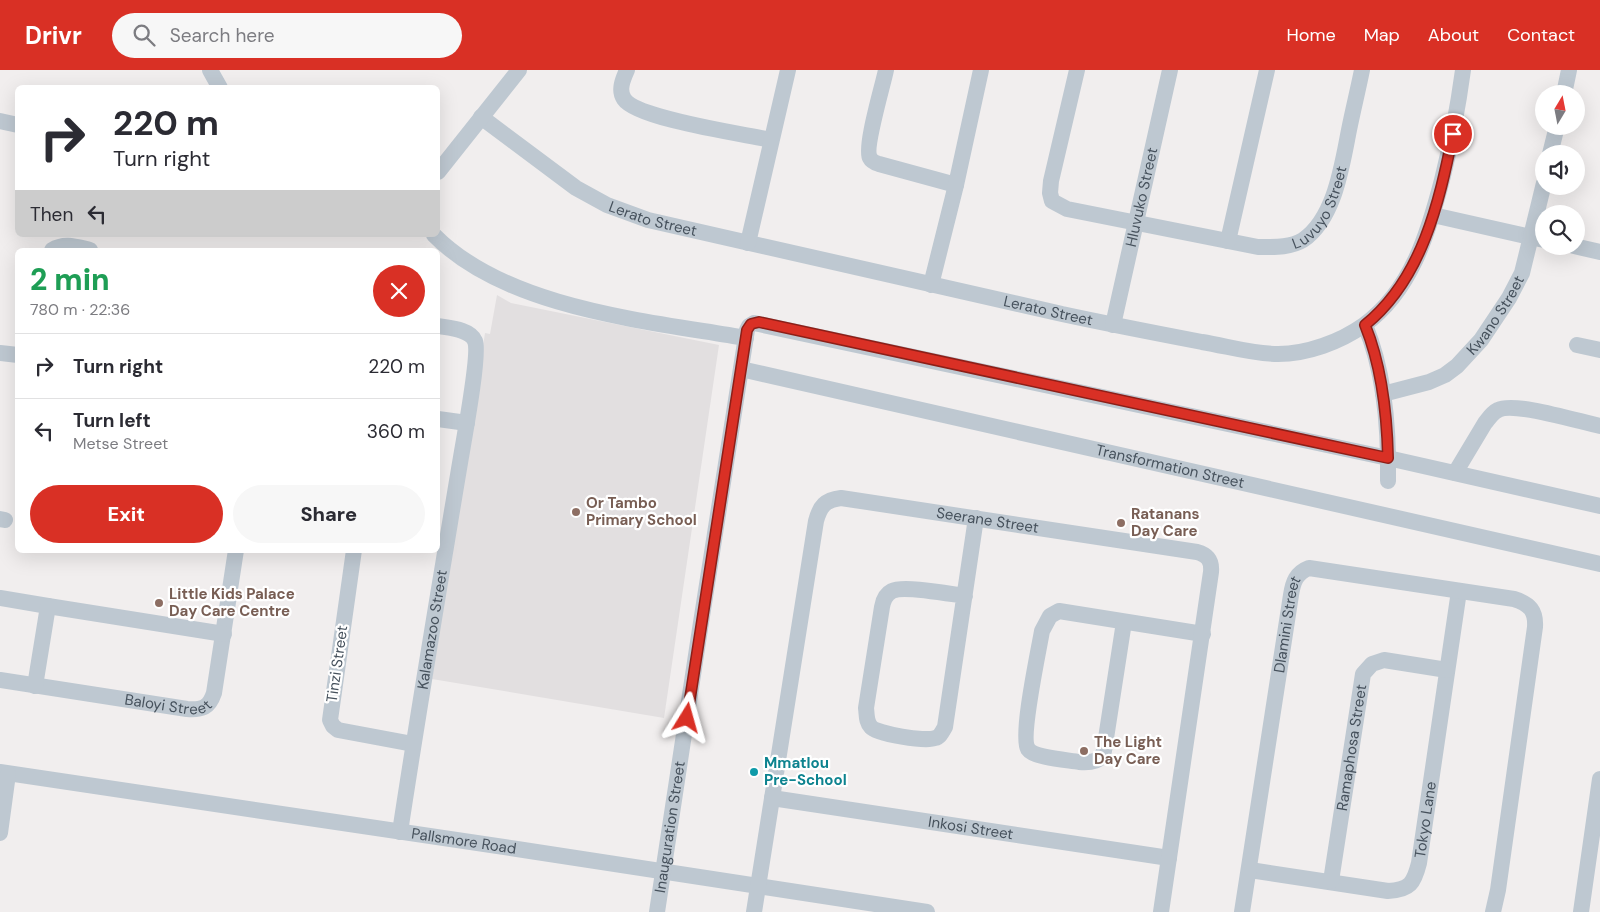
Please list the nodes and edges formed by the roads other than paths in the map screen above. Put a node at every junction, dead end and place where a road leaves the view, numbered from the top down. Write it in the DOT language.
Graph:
graph roads {
  1 [pos="210,70"];
  2 [pos="519,70"];
  3 [pos="627,70"];
  4 [pos="788,70"];
  5 [pos="886,70"];
  6 [pos="981,70"];
  7 [pos="1077,70"];
  8 [pos="1170,70"];
  9 [pos="1267,70"];
  10 [pos="1362,70"];
  11 [pos="1463,70"];
  12 [pos="1569,70"];
  13 [pos="218,85"];
  14 [pos="1566,85"];
  15 [pos="481,117"];
  16 [pos="0,121"];
  17 [pos="15,124"];
  18 [pos="771,140"];
  19 [pos="440,169"];
  20 [pos="956,185"];
  21 [pos="1433,215"];
  22 [pos="1137,222"];
  23 [pos="436,237"];
  24 [pos="1535,238"];
  25 [pos="1228,241"];
  26 [pos="748,243"];
  27 [pos="1535,245"];
  28 [pos="56,248"];
  29 [pos="79,248"];
  30 [pos="1585,249"];
  31 [pos="1600,252"];
  32 [pos="931,285"];
  33 [pos="1113,325"];
  34 [pos="1365,325"];
  35 [pos="440,326"];
  36 [pos="747,332"];
  37 [pos="1577,345"];
  38 [pos="1600,350"];
  39 [pos="0,353"];
  40 [pos="15,355"];
  41 [pos="741,369"];
  42 [pos="1383,394"];
  43 [pos="440,419"];
  44 [pos="467,423"];
  45 [pos="1600,426"];
  46 [pos="1388,458"];
  47 [pos="1455,474"];
  48 [pos="1388,481"];
  49 [pos="1600,506"];
  50 [pos="976,518"];
  51 [pos="230,553"];
  52 [pos="354,553"];
  53 [pos="1600,564"];
  54 [pos="1459,591"];
  55 [pos="965,596"];
  56 [pos="0,598"];
  57 [pos="48,606"];
  58 [pos="1124,622"];
  59 [pos="224,634"];
  60 [pos="1203,634"];
  61 [pos="1447,670"];
  62 [pos="0,680"];
  63 [pos="35,686"];
  64 [pos="413,744"];
  65 [pos="4,773"];
  66 [pos="1600,779"];
  67 [pos="772,798"];
  68 [pos="400,832"];
  69 [pos="0,833"];
  70 [pos="1169,858"];
  71 [pos="1250,870"];
  72 [pos="664,872"];
  73 [pos="1331,881"];
  74 [pos="758,886"];
  75 [pos="658,912"];
  76 [pos="754,912"];
  77 [pos="927,912"];
  78 [pos="1161,912"];
  79 [pos="1242,912"];
  80 [pos="1493,912"];
  81 [pos="1581,912"];
  1 -- 13 [label="street"];
  2 -- 15 [label="street"];
  3 -- 18 [label="street"];
  4 -- 18 [label="street"];
  5 -- 20 [label="street"];
  6 -- 20 [label="street"];
  7 -- 22 [label="street, Luvuyo Street"];
  8 -- 22 [label="street, Hluvuko Street"];
  9 -- 25 [label="street"];
  10 -- 25 [label="street, Luvuyo Street"];
  11 -- 21 [label="street, Lerato Street"];
  12 -- 14 [label="street"];
  15 -- 19 [label="street"];
  15 -- 26 [label="street, Lerato Street"];
  16 -- 17 [label="street"];
  18 -- 26 [label="street"];
  20 -- 32 [label="street"];
  21 -- 24 [label="street"];
  21 -- 34 [label="street, Lerato Street"];
  22 -- 25 [label="street, Luvuyo Street"];
  22 -- 33 [label="street, Hluvuko Street"];
  23 -- 36 [label="street"];
  26 -- 32 [label="street, Lerato Street"];
  27 -- 42 [label="street, Kwano Street"];
  28 -- 29 [label="street"];
  30 -- 31 [label="street"];
  32 -- 33 [label="street, Lerato Street"];
  33 -- 34 [label="street, Lerato Street"];
  34 -- 42 [label="street"];
  35 -- 44 [label="street, Kalamazoo Street"];
  36 -- 41 [label="street, Inauguration Street"];
  36 -- 46 [label="street"];
  37 -- 38 [label="street"];
  39 -- 40 [label="street"];
  41 -- 53 [label="street, Transformation Street"];
  41 -- 72 [label="street, Inauguration Street"];
  42 -- 46 [label="street"];
  43 -- 44 [label="street"];
  44 -- 64 [label="street, Kalamazoo Street"];
  45 -- 47 [label="street"];
  46 -- 47 [label="street"];
  46 -- 48 [label="street"];
  47 -- 49 [label="street"];
  50 -- 55 [label="street"];
  50 -- 60 [label="street, Seerane Street"];
  50 -- 67 [label="street, Seerane Street"];
  51 -- 59 [label="street, Baloyi Street"];
  52 -- 64 [label="street, Tinzi Street"];
  54 -- 61 [label="street, Tokyo Lane"];
  54 -- 71 [label="street, Dlamini Street"];
  54 -- 80 [label="street, Dlamini Street"];
  55 -- 55 [label="street"];
  56 -- 57 [label="street"];
  57 -- 59 [label="street"];
  57 -- 63 [label="street"];
  58 -- 58 [label="street"];
  58 -- 60 [label="street"];
  59 -- 63 [label="street, Baloyi Street"];
  60 -- 70 [label="street, Seerane Street"];
  61 -- 73 [label="street, Tokyo Lane"];
  61 -- 73 [label="street, Ramaphosa Street"];
  62 -- 63 [label="street, Baloyi Street"];
  64 -- 68 [label="street, Kalamazoo Street"];
  65 -- 68 [label="street, Pallsmore Road"];
  65 -- 69 [label="street"];
  66 -- 81 [label="street"];
  67 -- 70 [label="street, Inkosi Street"];
  67 -- 74 [label="street, Seerane Street"];
  68 -- 72 [label="street, Pallsmore Road"];
  70 -- 78 [label="street, Seerane Street"];
  71 -- 73 [label="street, Tokyo Lane"];
  71 -- 79 [label="street, Dlamini Street"];
  72 -- 74 [label="street, Pallsmore Road"];
  72 -- 75 [label="street, Inauguration Street"];
  74 -- 76 [label="street, Seerane Street"];
  74 -- 77 [label="street, Pallsmore Road"];
}
